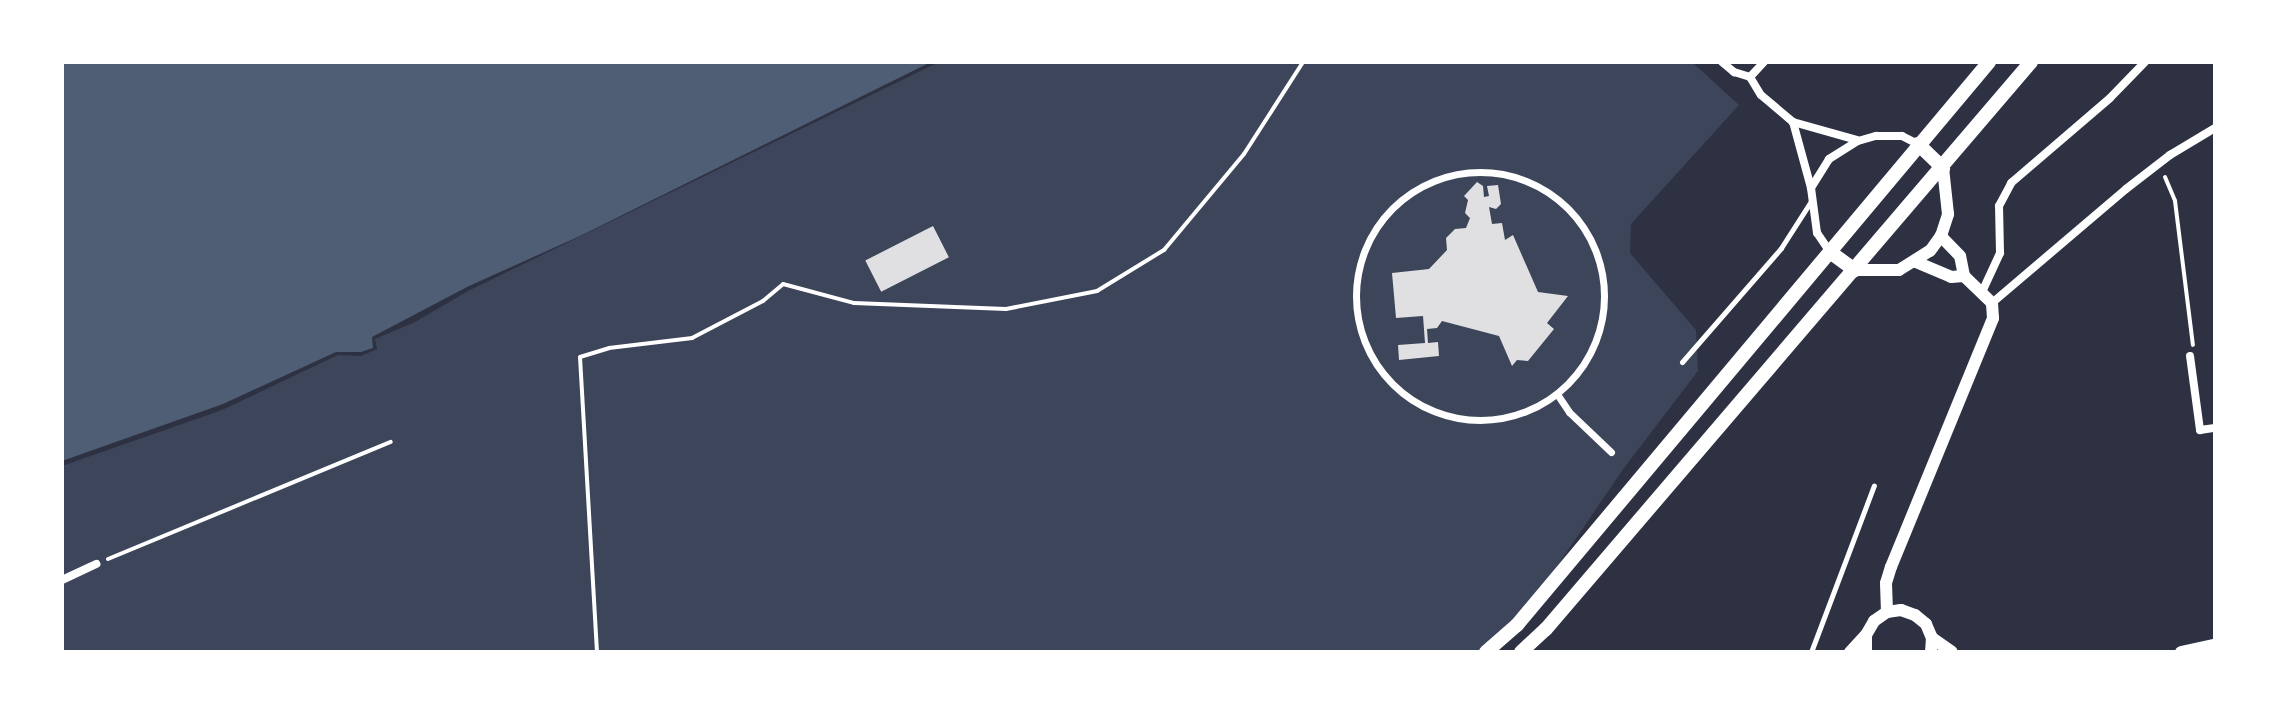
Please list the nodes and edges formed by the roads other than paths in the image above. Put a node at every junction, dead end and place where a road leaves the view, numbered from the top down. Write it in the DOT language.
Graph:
graph roads {
  1 [pos="1722,62"];
  2 [pos="1764,62"];
  3 [pos="1989,62"];
  4 [pos="2031,62"];
  5 [pos="2145,62"];
  6 [pos="1750,77"];
  7 [pos="1793,122"];
  8 [pos="2215,128"];
  9 [pos="1858,141"];
  10 [pos="1918,144"];
  11 [pos="1943,168"];
  12 [pos="1811,188"];
  13 [pos="1811,201"];
  14 [pos="1941,236"];
  15 [pos="1830,252"];
  16 [pos="1916,262"];
  17 [pos="1855,270"];
  18 [pos="1964,276"];
  19 [pos="1982,292"];
  20 [pos="1992,303"];
  21 [pos="2190,356"];
  22 [pos="1682,362"];
  23 [pos="1557,394"];
  24 [pos="2215,428"];
  25 [pos="1611,452"];
  26 [pos="1874,485"];
  27 [pos="97,564"];
  28 [pos="62,580"];
  29 [pos="1887,612"];
  30 [pos="1866,635"];
  31 [pos="1932,638"];
  32 [pos="2215,645"];
  33 [pos="1486,652"];
  34 [pos="1521,652"];
  35 [pos="1811,652"];
  36 [pos="1850,652"];
  37 [pos="1866,652"];
  38 [pos="1931,652"];
  39 [pos="1952,652"];
  40 [pos="2181,652"];
  1 -- 6 [label="street"];
  2 -- 6 [label="street"];
  3 -- 10 [label="main road"];
  4 -- 11 [label="main road"];
  5 -- 19 [label="street"];
  6 -- 7 [label="street"];
  7 -- 9 [label="street"];
  7 -- 12 [label="street"];
  8 -- 20 [label="street"];
  9 -- 10 [label="street"];
  9 -- 12 [label="street"];
  10 -- 11 [label="main road"];
  10 -- 15 [label="main road"];
  11 -- 14 [label="street"];
  11 -- 17 [label="main road"];
  12 -- 13 [label="street"];
  13 -- 15 [label="street"];
  13 -- 22 [label="lane"];
  14 -- 16 [label="street"];
  14 -- 18 [label="street"];
  15 -- 17 [label="main road"];
  15 -- 33 [label="main road"];
  16 -- 17 [label="street"];
  16 -- 18 [label="street"];
  17 -- 34 [label="main road"];
  18 -- 19 [label="street"];
  19 -- 20 [label="street"];
  20 -- 29 [label="street"];
  21 -- 24 [label="street"];
  23 -- 23 [label="street"];
  23 -- 25 [label="street"];
  26 -- 35 [label="lane"];
  27 -- 28 [label="street"];
  29 -- 30 [label="street"];
  29 -- 31 [label="street"];
  30 -- 36 [label="street"];
  30 -- 37 [label="street"];
  31 -- 38 [label="street"];
  31 -- 39 [label="street"];
  32 -- 40 [label="street"];
}
